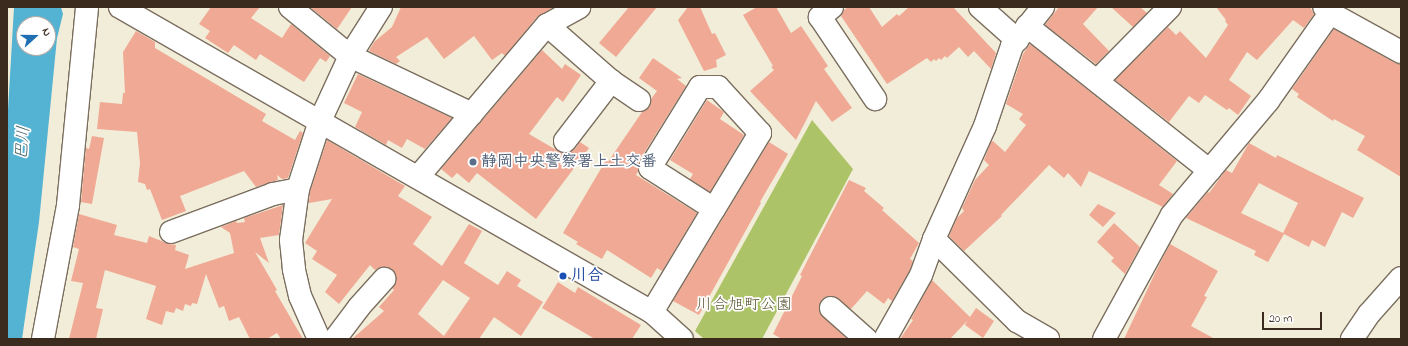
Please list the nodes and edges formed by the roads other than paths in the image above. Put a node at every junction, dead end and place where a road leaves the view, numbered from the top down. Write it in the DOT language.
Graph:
graph roads {
  1 [pos="88,7"];
  2 [pos="120,7"];
  3 [pos="290,7"];
  4 [pos="381,7"];
  5 [pos="579,7"];
  6 [pos="832,7"];
  7 [pos="980,7"];
  8 [pos="1043,7"];
  9 [pos="1170,7"];
  10 [pos="1327,10"];
  11 [pos="547,25"];
  12 [pos="1022,33"];
  13 [pos="1401,52"];
  14 [pos="350,56"];
  15 [pos="611,81"];
  16 [pos="1097,81"];
  17 [pos="875,99"];
  18 [pos="638,100"];
  19 [pos="472,114"];
  20 [pos="320,120"];
  21 [pos="566,141"];
  22 [pos="1210,171"];
  23 [pos="418,177"];
  24 [pos="298,189"];
  25 [pos="714,209"];
  26 [pos="171,232"];
  27 [pos="934,239"];
  28 [pos="1401,278"];
  29 [pos="384,279"];
  30 [pos="831,308"];
  31 [pos="652,312"];
  32 [pos="43,339"];
  33 [pos="319,339"];
  34 [pos="335,339"];
  35 [pos="682,339"];
  36 [pos="866,339"];
  37 [pos="885,339"];
  38 [pos="1048,339"];
  39 [pos="1104,339"];
  40 [pos="1352,339"];
  1 -- 32 [label="street"];
  2 -- 20 [label="street"];
  3 -- 14 [label="street"];
  4 -- 14 [label="street"];
  5 -- 11 [label="street"];
  6 -- 17 [label="street"];
  7 -- 12 [label="street"];
  8 -- 12 [label="street"];
  9 -- 16 [label="street"];
  10 -- 13 [label="street"];
  10 -- 22 [label="street"];
  11 -- 15 [label="street"];
  11 -- 19 [label="street"];
  12 -- 16 [label="street"];
  12 -- 27 [label="street"];
  14 -- 19 [label="street"];
  14 -- 20 [label="street"];
  15 -- 18 [label="street"];
  15 -- 21 [label="street"];
  16 -- 22 [label="street"];
  19 -- 23 [label="street"];
  20 -- 23 [label="street"];
  20 -- 24 [label="street"];
  22 -- 39 [label="street"];
  23 -- 31 [label="street"];
  24 -- 26 [label="street"];
  24 -- 33 [label="street"];
  25 -- 25 [label="street"];
  25 -- 31 [label="street"];
  27 -- 37 [label="street"];
  27 -- 38 [label="street"];
  28 -- 40 [label="street"];
  29 -- 34 [label="street"];
  30 -- 36 [label="street"];
  31 -- 35 [label="street"];
}
